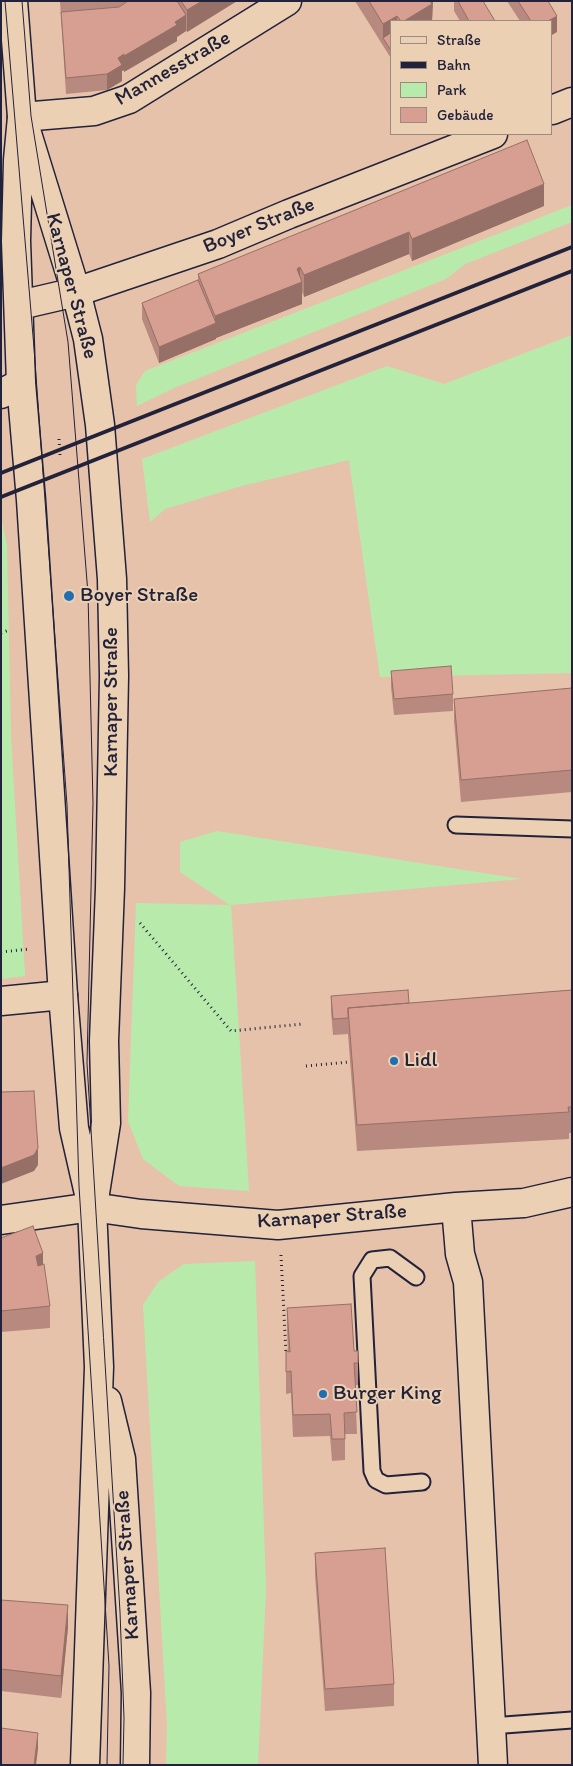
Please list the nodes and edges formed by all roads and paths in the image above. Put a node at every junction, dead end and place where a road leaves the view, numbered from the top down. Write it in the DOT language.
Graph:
graph roads {
  1 [pos="13,1"];
  2 [pos="287,1"];
  3 [pos="572,102"];
  4 [pos="553,110"];
  5 [pos="22,117"];
  6 [pos="490,135"];
  7 [pos="76,292"];
  8 [pos="20,305"];
  9 [pos="11,389"];
  10 [pos="456,825"];
  11 [pos="572,829"];
  12 [pos="110,888"];
  13 [pos="63,995"];
  14 [pos="1,1001"];
  15 [pos="302,1024"];
  16 [pos="349,1062"];
  17 [pos="306,1066"];
  18 [pos="572,1192"];
  19 [pos="92,1207"];
  20 [pos="456,1207"];
  21 [pos="1,1220"];
  22 [pos="278,1225"];
  23 [pos="416,1277"];
  24 [pos="286,1356"];
  25 [pos="99,1367"];
  26 [pos="422,1482"];
  27 [pos="572,1720"];
  28 [pos="491,1726"];
  29 [pos="85,1765"];
  30 [pos="135,1765"];
  31 [pos="493,1765"];
  1 -- 5 [label="main road, Karnaper Straße"];
  2 -- 5 [label="main road, Mannesstraße"];
  3 -- 4 [label="main road"];
  5 -- 7 [label="main road, Karnaper Straße"];
  5 -- 8 [label="main road, Karnaper Straße"];
  6 -- 7 [label="main road, Boyer Straße"];
  7 -- 8 [label="main road, Boyer Straße"];
  7 -- 12 [label="main road, Karnaper Straße"];
  8 -- 9 [label="main road, Karnaper Straße"];
  9 -- 13 [label="main road, Karnaper Straße"];
  10 -- 11 [label="lane"];
  12 -- 15 [label="path"];
  12 -- 19 [label="main road, Karnaper Straße"];
  13 -- 14 [label="main road"];
  13 -- 19 [label="main road, Karnaper Straße"];
  16 -- 17 [label="path"];
  18 -- 20 [label="main road, Karnaper Straße"];
  19 -- 21 [label="main road"];
  19 -- 22 [label="main road, Karnaper Straße"];
  19 -- 25 [label="main road, Karnaper Straße"];
  20 -- 22 [label="main road, Karnaper Straße"];
  20 -- 28 [label="main road"];
  22 -- 24 [label="path"];
  23 -- 26 [label="lane"];
  25 -- 29 [label="main road, Karnaper Straße"];
  25 -- 30 [label="main road, Karnaper Straße"];
  27 -- 28 [label="lane"];
  28 -- 31 [label="main road"];
}
